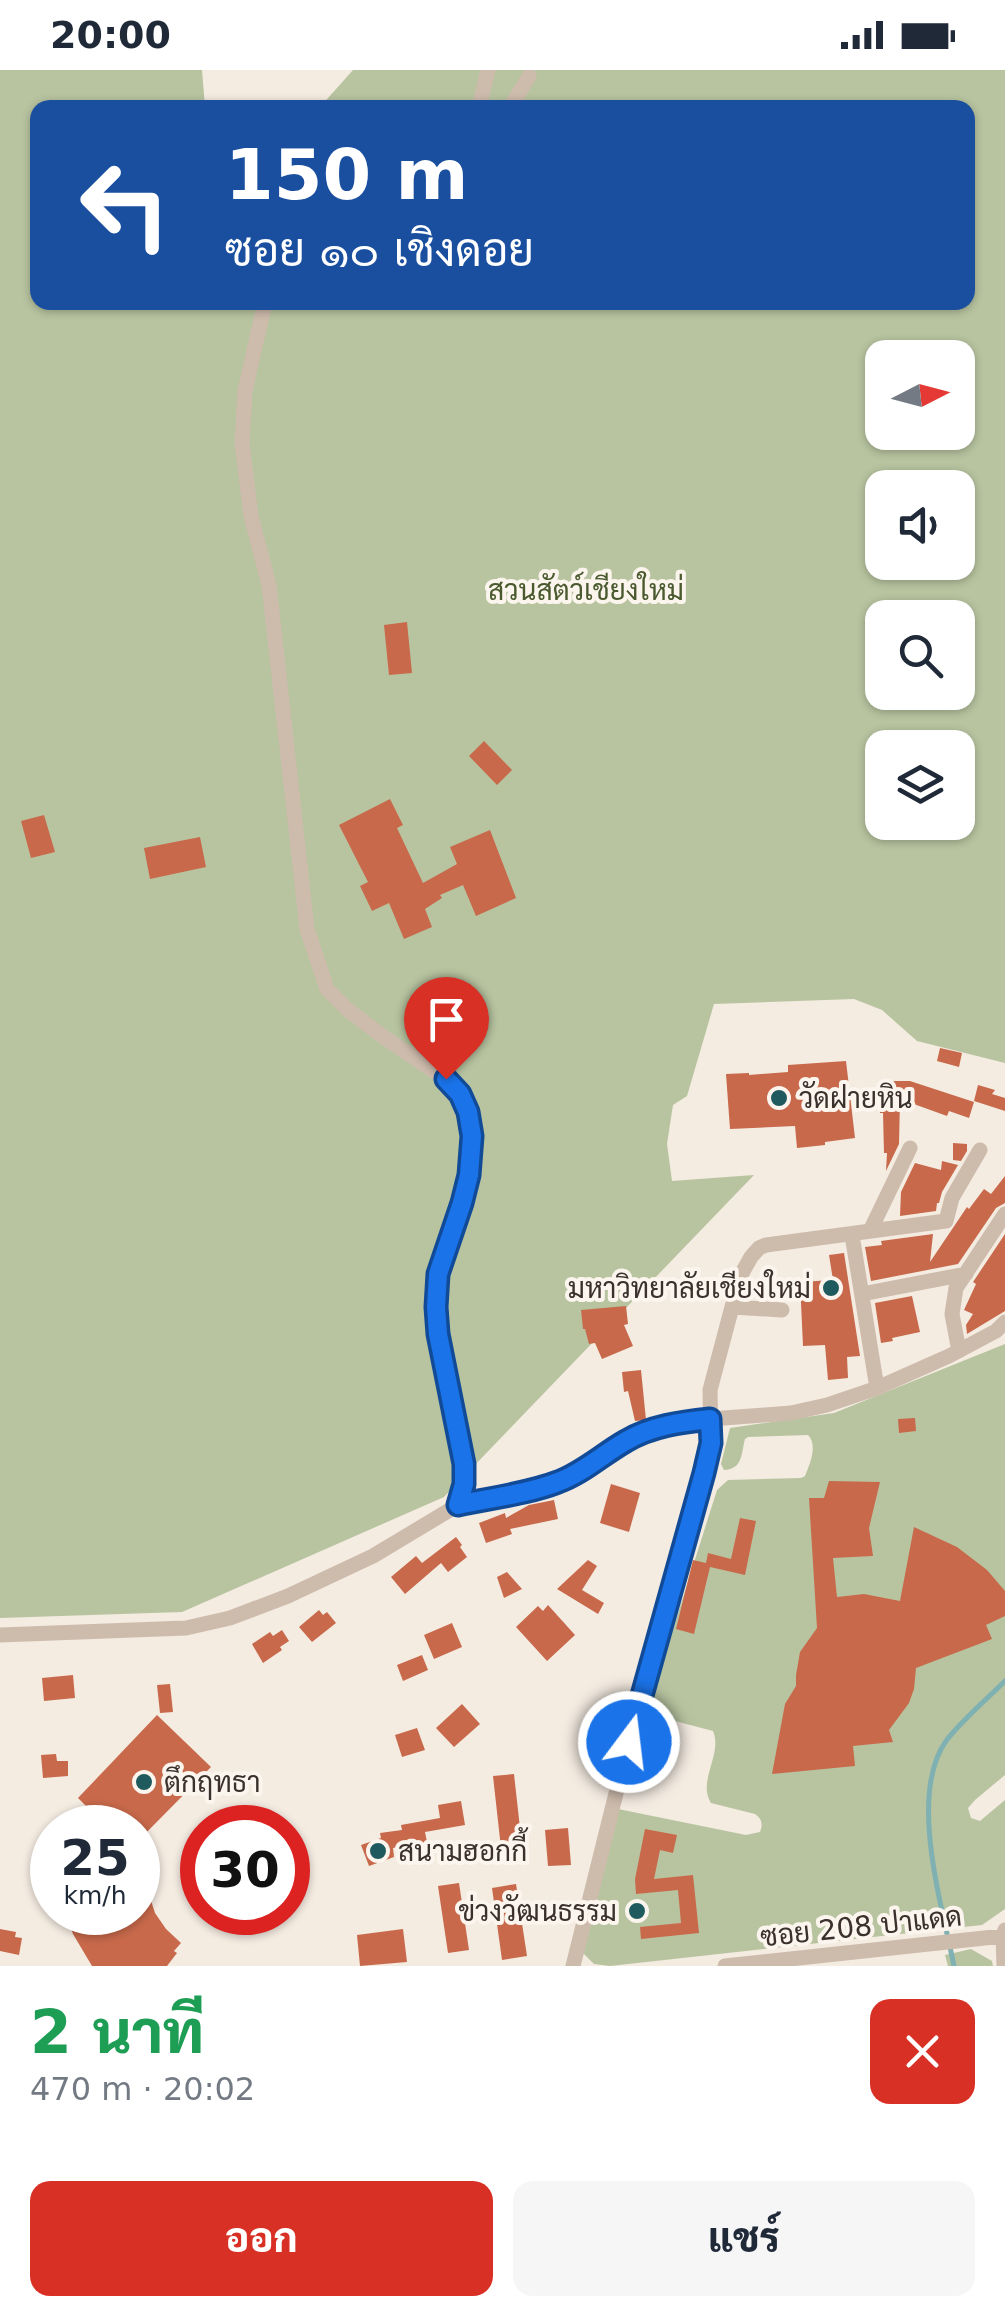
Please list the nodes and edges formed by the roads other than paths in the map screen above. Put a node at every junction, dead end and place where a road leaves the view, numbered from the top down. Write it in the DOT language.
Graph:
graph roads {
  1 [pos="488,70"];
  2 [pos="529,76"];
  3 [pos="481,100"];
  4 [pos="515,100"];
  5 [pos="263,310"];
  6 [pos="910,1148"];
  7 [pos="980,1150"];
  8 [pos="1005,1214"];
  9 [pos="870,1231"];
  10 [pos="852,1235"];
  11 [pos="966,1274"];
  12 [pos="862,1294"];
  13 [pos="732,1307"];
  14 [pos="782,1310"];
  15 [pos="1005,1322"];
  16 [pos="959,1351"];
  17 [pos="877,1388"];
  18 [pos="710,1419"];
  19 [pos="458,1505"];
  20 [pos="0,1635"];
  21 [pos="1004,1933"];
  22 [pos="573,1966"];
  23 [pos="726,1966"];
  24 [pos="1004,1966"];
  1 -- 3 [label="street"];
  2 -- 4 [label="street"];
  5 -- 19 [label="street"];
  6 -- 9 [label="street"];
  7 -- 9 [label="street"];
  8 -- 11 [label="street"];
  9 -- 10 [label="street"];
  10 -- 12 [label="street"];
  10 -- 13 [label="street"];
  11 -- 12 [label="street"];
  11 -- 16 [label="street"];
  12 -- 17 [label="street"];
  13 -- 14 [label="street"];
  13 -- 18 [label="street"];
  15 -- 16 [label="street"];
  16 -- 17 [label="street"];
  17 -- 18 [label="street"];
  18 -- 19 [label="street"];
  18 -- 22 [label="street"];
  19 -- 20 [label="street"];
  21 -- 23 [label="street, ซอย 208 ปาแดด"];
  21 -- 24 [label="street"];
}
